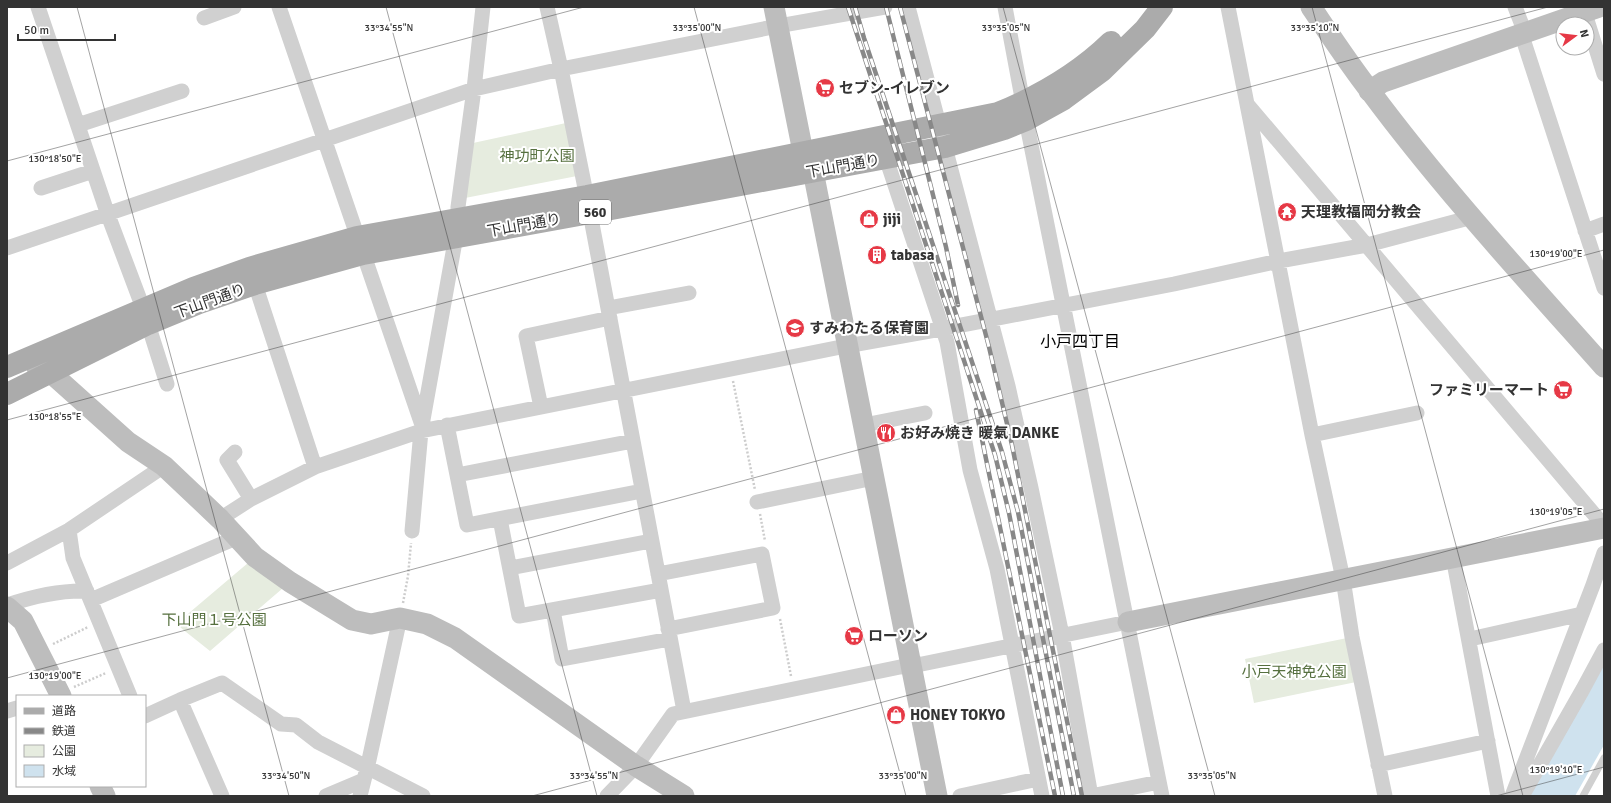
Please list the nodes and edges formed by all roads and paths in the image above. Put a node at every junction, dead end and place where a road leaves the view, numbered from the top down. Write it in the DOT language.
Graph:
graph roads {
  1 [pos="38,7"];
  2 [pos="234,7"];
  3 [pos="279,7"];
  4 [pos="483,7"];
  5 [pos="547,7"];
  6 [pos="885,7"];
  7 [pos="908,7"];
  8 [pos="1005,7"];
  9 [pos="1144,7"];
  10 [pos="1162,7"];
  11 [pos="1228,7"];
  12 [pos="1310,7"];
  13 [pos="1516,7"];
  14 [pos="1590,9"];
  15 [pos="776,16"];
  16 [pos="204,18"];
  17 [pos="1522,33"];
  18 [pos="561,69"];
  19 [pos="1604,74"];
  20 [pos="474,90"];
  21 [pos="182,91"];
  22 [pos="1369,91"];
  23 [pos="1248,104"];
  24 [pos="1025,111"];
  25 [pos="78,125"];
  26 [pos="940,125"];
  27 [pos="324,140"];
  28 [pos="946,147"];
  29 [pos="886,158"];
  30 [pos="808,162"];
  31 [pos="94,170"];
  32 [pos="41,188"];
  33 [pos="588,205"];
  34 [pos="1469,214"];
  35 [pos="108,215"];
  36 [pos="1604,224"];
  37 [pos="458,228"];
  38 [pos="1585,231"];
  39 [pos="360,245"];
  40 [pos="1366,245"];
  41 [pos="7,248"];
  42 [pos="1279,261"];
  43 [pos="255,284"];
  44 [pos="1604,288"];
  45 [pos="689,293"];
  46 [pos="1063,305"];
  47 [pos="609,313"];
  48 [pos="145,316"];
  49 [pos="989,320"];
  50 [pos="941,329"];
  51 [pos="848,346"];
  52 [pos="12,361"];
  53 [pos="1604,367"];
  54 [pos="731,369"];
  55 [pos="51,373"];
  56 [pos="167,384"];
  57 [pos="624,390"];
  58 [pos="7,394"];
  59 [pos="541,407"];
  60 [pos="1417,412"];
  61 [pos="925,413"];
  62 [pos="864,425"];
  63 [pos="447,426"];
  64 [pos="421,428"];
  65 [pos="1312,435"];
  66 [pos="633,441"];
  67 [pos="235,452"];
  68 [pos="164,466"];
  69 [pos="315,467"];
  70 [pos="457,475"];
  71 [pos="874,478"];
  72 [pos="642,491"];
  73 [pos="251,499"];
  74 [pos="757,502"];
  75 [pos="500,518"];
  76 [pos="220,519"];
  77 [pos="1604,527"];
  78 [pos="69,530"];
  79 [pos="412,530"];
  80 [pos="238,537"];
  81 [pos="651,541"];
  82 [pos="766,549"];
  83 [pos="1604,553"];
  84 [pos="1453,558"];
  85 [pos="7,563"];
  86 [pos="510,568"];
  87 [pos="658,574"];
  88 [pos="1343,579"];
  89 [pos="661,590"];
  90 [pos="89,595"];
  91 [pos="7,606"];
  92 [pos="552,610"];
  93 [pos="1582,614"];
  94 [pos="400,618"];
  95 [pos="780,619"];
  96 [pos="100,622"];
  97 [pos="1128,622"];
  98 [pos="669,634"];
  99 [pos="1062,635"];
  100 [pos="1470,639"];
  101 [pos="1012,645"];
  102 [pos="38,650"];
  103 [pos="1604,650"];
  104 [pos="912,664"];
  105 [pos="117,668"];
  106 [pos="794,689"];
  107 [pos="58,695"];
  108 [pos="130,695"];
  109 [pos="180,700"];
  110 [pos="684,712"];
  111 [pos="146,716"];
  112 [pos="1488,741"];
  113 [pos="1604,758"];
  114 [pos="1378,765"];
  115 [pos="636,766"];
  116 [pos="366,774"];
  117 [pos="1038,779"];
  118 [pos="100,787"];
  119 [pos="1160,789"];
  120 [pos="105,796"];
  121 [pos="222,796"];
  122 [pos="326,796"];
  123 [pos="360,796"];
  124 [pos="423,796"];
  125 [pos="607,796"];
  126 [pos="684,796"];
  127 [pos="938,796"];
  128 [pos="960,796"];
  129 [pos="1042,796"];
  130 [pos="1091,796"];
  131 [pos="1385,796"];
  132 [pos="1498,796"];
  133 [pos="1512,796"];
  134 [pos="1522,796"];
  135 [pos="1583,796"];
  1 -- 25 [label="street"];
  2 -- 16 [label="street"];
  3 -- 27 [label="street"];
  4 -- 20 [label="street"];
  5 -- 18 [label="street"];
  6 -- 15 [label="street"];
  7 -- 26 [label="street"];
  8 -- 24 [label="street"];
  9 -- 24 [label="main road, 下山門通り / 560"];
  10 -- 24 [label="main road, 下山門通り / 560"];
  11 -- 23 [label="street"];
  12 -- 22 [label="street"];
  13 -- 17 [label="street"];
  14 -- 17 [label="street"];
  14 -- 19 [label="street"];
  15 -- 18 [label="street"];
  15 -- 30 [label="street"];
  17 -- 22 [label="street"];
  17 -- 38 [label="street"];
  18 -- 20 [label="street"];
  18 -- 33 [label="street"];
  20 -- 27 [label="street"];
  20 -- 37 [label="street"];
  21 -- 25 [label="street"];
  22 -- 34 [label="street"];
  23 -- 40 [label="street"];
  23 -- 42 [label="street"];
  24 -- 26 [label="main road, 下山門通り / 560"];
  24 -- 28 [label="main road, 下山門通り / 560"];
  24 -- 46 [label="street"];
  25 -- 31 [label="street"];
  26 -- 28 [label="street"];
  26 -- 30 [label="main road, 下山門通り / 560"];
  27 -- 35 [label="street"];
  27 -- 39 [label="street"];
  28 -- 29 [label="main road, 下山門通り / 560"];
  28 -- 49 [label="street"];
  29 -- 30 [label="main road, 下山門通り / 560"];
  29 -- 50 [label="street"];
  30 -- 33 [label="main road, 下山門通り / 560"];
  30 -- 51 [label="street"];
  31 -- 32 [label="street"];
  31 -- 35 [label="street"];
  33 -- 37 [label="main road, 下山門通り / 560"];
  33 -- 47 [label="street"];
  34 -- 40 [label="street"];
  34 -- 53 [label="street"];
  35 -- 41 [label="street"];
  35 -- 48 [label="street"];
  36 -- 38 [label="street"];
  37 -- 39 [label="main road, 下山門通り / 560"];
  37 -- 64 [label="street"];
  38 -- 44 [label="street"];
  39 -- 43 [label="main road, 下山門通り / 560"];
  39 -- 48 [label="main road, 下山門通り / 560"];
  39 -- 64 [label="street"];
  40 -- 42 [label="street"];
  40 -- 77 [label="street"];
  42 -- 46 [label="street"];
  42 -- 65 [label="street"];
  43 -- 48 [label="main road, 下山門通り / 560"];
  43 -- 69 [label="street"];
  45 -- 47 [label="street"];
  46 -- 49 [label="street"];
  46 -- 97 [label="street"];
  47 -- 57 [label="street"];
  47 -- 59 [label="street"];
  48 -- 52 [label="main road, 下山門通り / 560"];
  48 -- 55 [label="main road, 下山門通り / 560"];
  48 -- 56 [label="street"];
  49 -- 50 [label="street"];
  49 -- 99 [label="street"];
  50 -- 51 [label="street"];
  50 -- 101 [label="street"];
  51 -- 54 [label="street"];
  51 -- 62 [label="street"];
  52 -- 55 [label="street"];
  54 -- 57 [label="street"];
  54 -- 74 [label="path"];
  55 -- 58 [label="main road, 下山門通り / 560"];
  55 -- 68 [label="street"];
  57 -- 59 [label="street"];
  57 -- 66 [label="street"];
  59 -- 63 [label="street"];
  60 -- 65 [label="street"];
  61 -- 62 [label="street"];
  62 -- 71 [label="street"];
  63 -- 64 [label="street"];
  63 -- 70 [label="street"];
  64 -- 69 [label="street"];
  64 -- 79 [label="street"];
  65 -- 88 [label="street"];
  66 -- 70 [label="street"];
  66 -- 72 [label="street"];
  67 -- 73 [label="street"];
  68 -- 76 [label="street"];
  68 -- 78 [label="street"];
  69 -- 73 [label="street"];
  70 -- 75 [label="street"];
  71 -- 74 [label="street"];
  71 -- 104 [label="street"];
  72 -- 75 [label="street"];
  72 -- 81 [label="street"];
  73 -- 76 [label="street"];
  74 -- 82 [label="path"];
  75 -- 86 [label="street"];
  76 -- 80 [label="street"];
  77 -- 84 [label="street"];
  78 -- 85 [label="street"];
  78 -- 90 [label="street"];
  79 -- 94 [label="path"];
  80 -- 90 [label="street"];
  80 -- 94 [label="street"];
  81 -- 86 [label="street"];
  81 -- 87 [label="street"];
  83 -- 93 [label="street"];
  84 -- 88 [label="street"];
  84 -- 100 [label="street"];
  86 -- 92 [label="street"];
  87 -- 89 [label="street"];
  87 -- 98 [label="street"];
  88 -- 97 [label="street"];
  88 -- 114 [label="street"];
  89 -- 92 [label="street"];
  89 -- 98 [label="street"];
  90 -- 91 [label="street"];
  90 -- 96 [label="street"];
  91 -- 102 [label="street"];
  92 -- 98 [label="street"];
  93 -- 100 [label="street"];
  93 -- 133 [label="street"];
  94 -- 115 [label="street"];
  94 -- 116 [label="street"];
  95 -- 106 [label="path"];
  96 -- 102 [label="path"];
  96 -- 105 [label="street"];
  97 -- 99 [label="street"];
  97 -- 119 [label="street"];
  98 -- 110 [label="street"];
  99 -- 101 [label="street"];
  99 -- 130 [label="street"];
  100 -- 112 [label="street"];
  101 -- 104 [label="street"];
  101 -- 117 [label="street"];
  102 -- 107 [label="street"];
  103 -- 134 [label="street"];
  104 -- 106 [label="street"];
  104 -- 127 [label="street"];
  105 -- 107 [label="path"];
  105 -- 108 [label="street"];
  106 -- 110 [label="street"];
  109 -- 111 [label="street"];
  109 -- 116 [label="street"];
  109 -- 121 [label="street"];
  110 -- 115 [label="street"];
  112 -- 114 [label="street"];
  112 -- 132 [label="street"];
  113 -- 135 [label="lane"];
  114 -- 131 [label="street"];
  115 -- 125 [label="street"];
  115 -- 126 [label="street"];
  116 -- 122 [label="street"];
  116 -- 123 [label="street"];
  116 -- 124 [label="street"];
  117 -- 128 [label="street"];
  117 -- 129 [label="street"];
  118 -- 120 [label="street"];
  119 -- 130 [label="street"];
}
